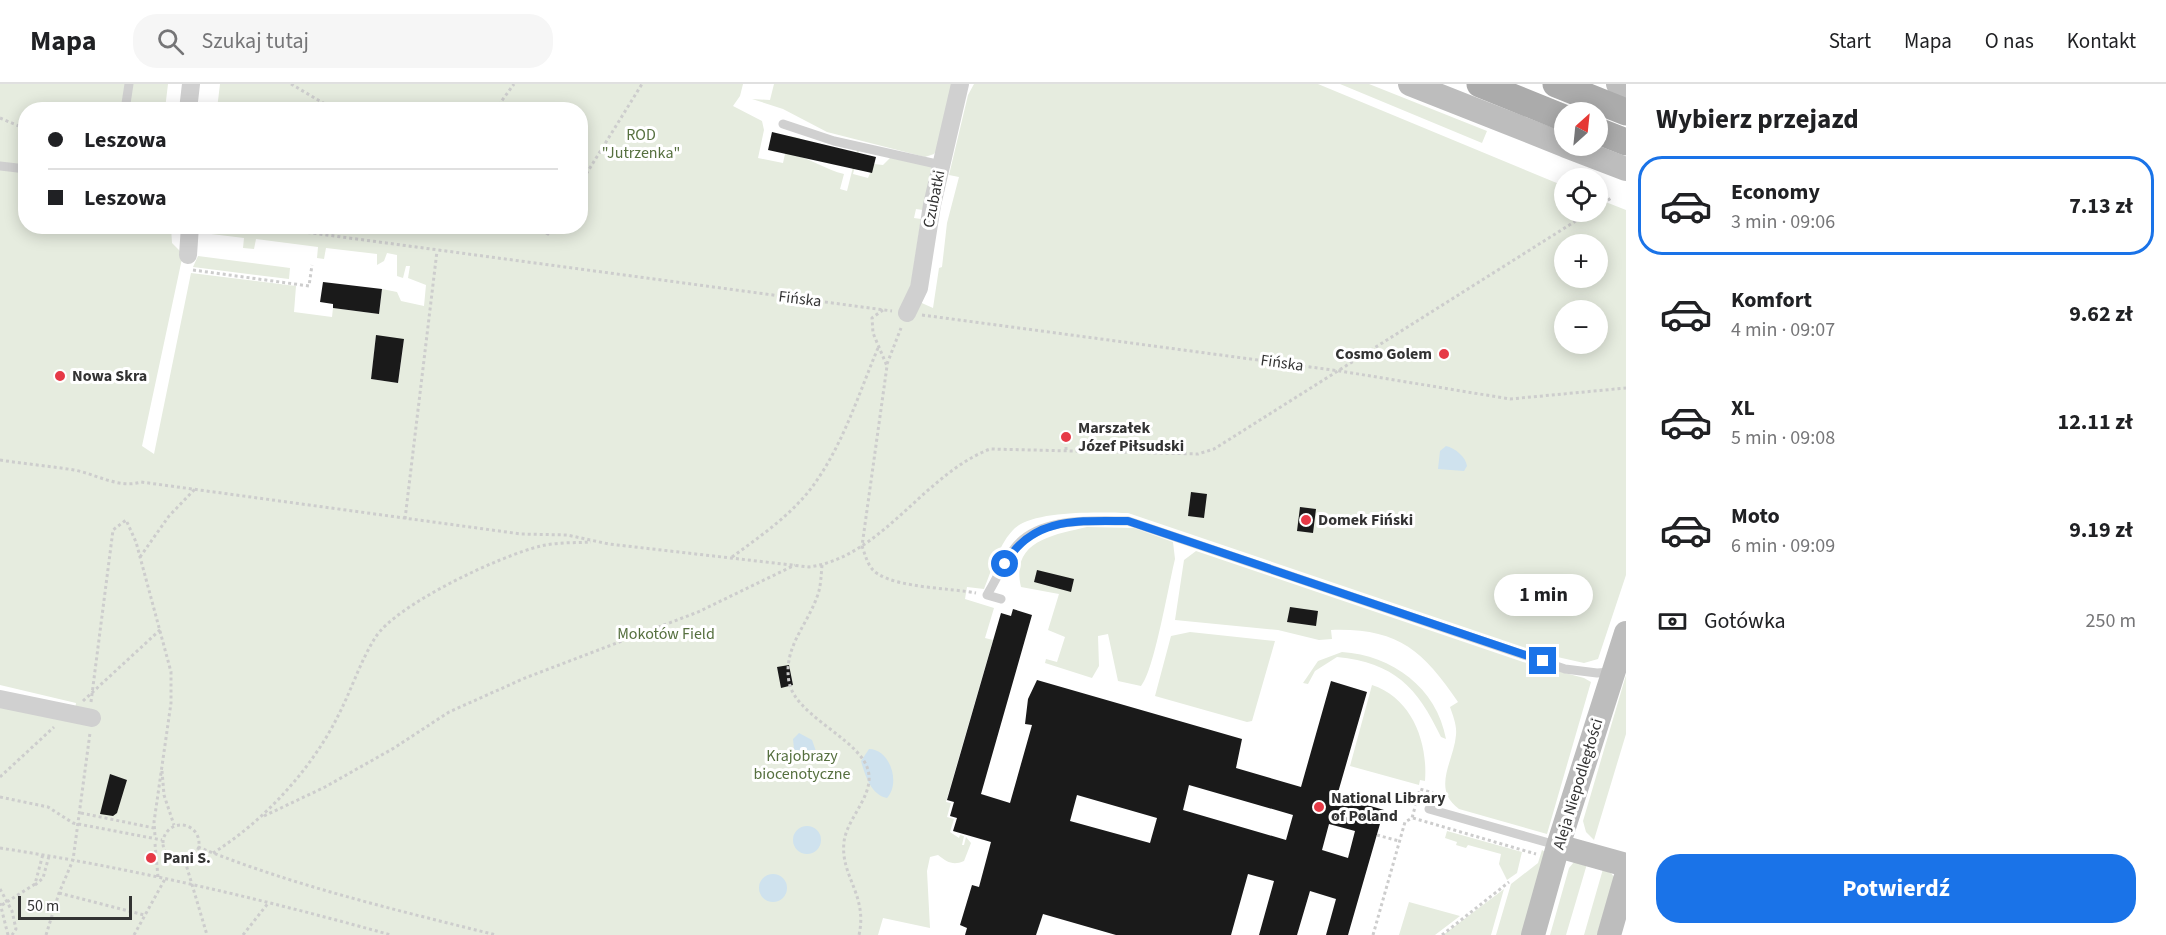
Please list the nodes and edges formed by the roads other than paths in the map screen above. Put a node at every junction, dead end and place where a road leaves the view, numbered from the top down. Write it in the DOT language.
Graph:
graph roads {
  1 [pos="129,84"];
  2 [pos="191,84"];
  3 [pos="960,84"];
  4 [pos="1410,84"];
  5 [pos="1480,84"];
  6 [pos="1556,84"];
  7 [pos="1618,84"];
  8 [pos="1626,87"];
  9 [pos="126,102"];
  10 [pos="189,102"];
  11 [pos="1626,112"];
  12 [pos="1554,114"];
  13 [pos="783,124"];
  14 [pos="1608,135"];
  15 [pos="1554,141"];
  16 [pos="1626,142"];
  17 [pos="1593,156"];
  18 [pos="941,165"];
  19 [pos="0,166"];
  20 [pos="18,168"];
  21 [pos="1626,169"];
  22 [pos="190,234"];
  23 [pos="190,263"];
  24 [pos="907,313"];
  25 [pos="1001,599"];
  26 [pos="1626,633"];
  27 [pos="1613,672"];
  28 [pos="0,699"];
  29 [pos="92,718"];
  30 [pos="1429,809"];
  31 [pos="1548,850"];
  32 [pos="1626,865"];
  33 [pos="1626,876"];
  34 [pos="1533,935"];
  35 [pos="1609,935"];
  1 -- 9 [label="lane"];
  2 -- 10 [label="street"];
  3 -- 18 [label="street, Czubatki"];
  4 -- 15 [label="main road"];
  5 -- 12 [label="main road"];
  6 -- 11 [label="main road"];
  7 -- 8 [label="main road"];
  13 -- 18 [label="lane"];
  14 -- 16 [label="main road"];
  17 -- 21 [label="main road"];
  18 -- 24 [label="street, Czubatki"];
  19 -- 20 [label="lane"];
  22 -- 23 [label="street"];
  25 -- 27 [label="lane"];
  26 -- 27 [label="main road, Aleja Niepodległości"];
  27 -- 31 [label="main road, Aleja Niepodległości"];
  28 -- 29 [label="street"];
  30 -- 31 [label="lane"];
  31 -- 32 [label="main road"];
  31 -- 34 [label="main road, Aleja Niepodległości"];
  33 -- 35 [label="main road"];
}
